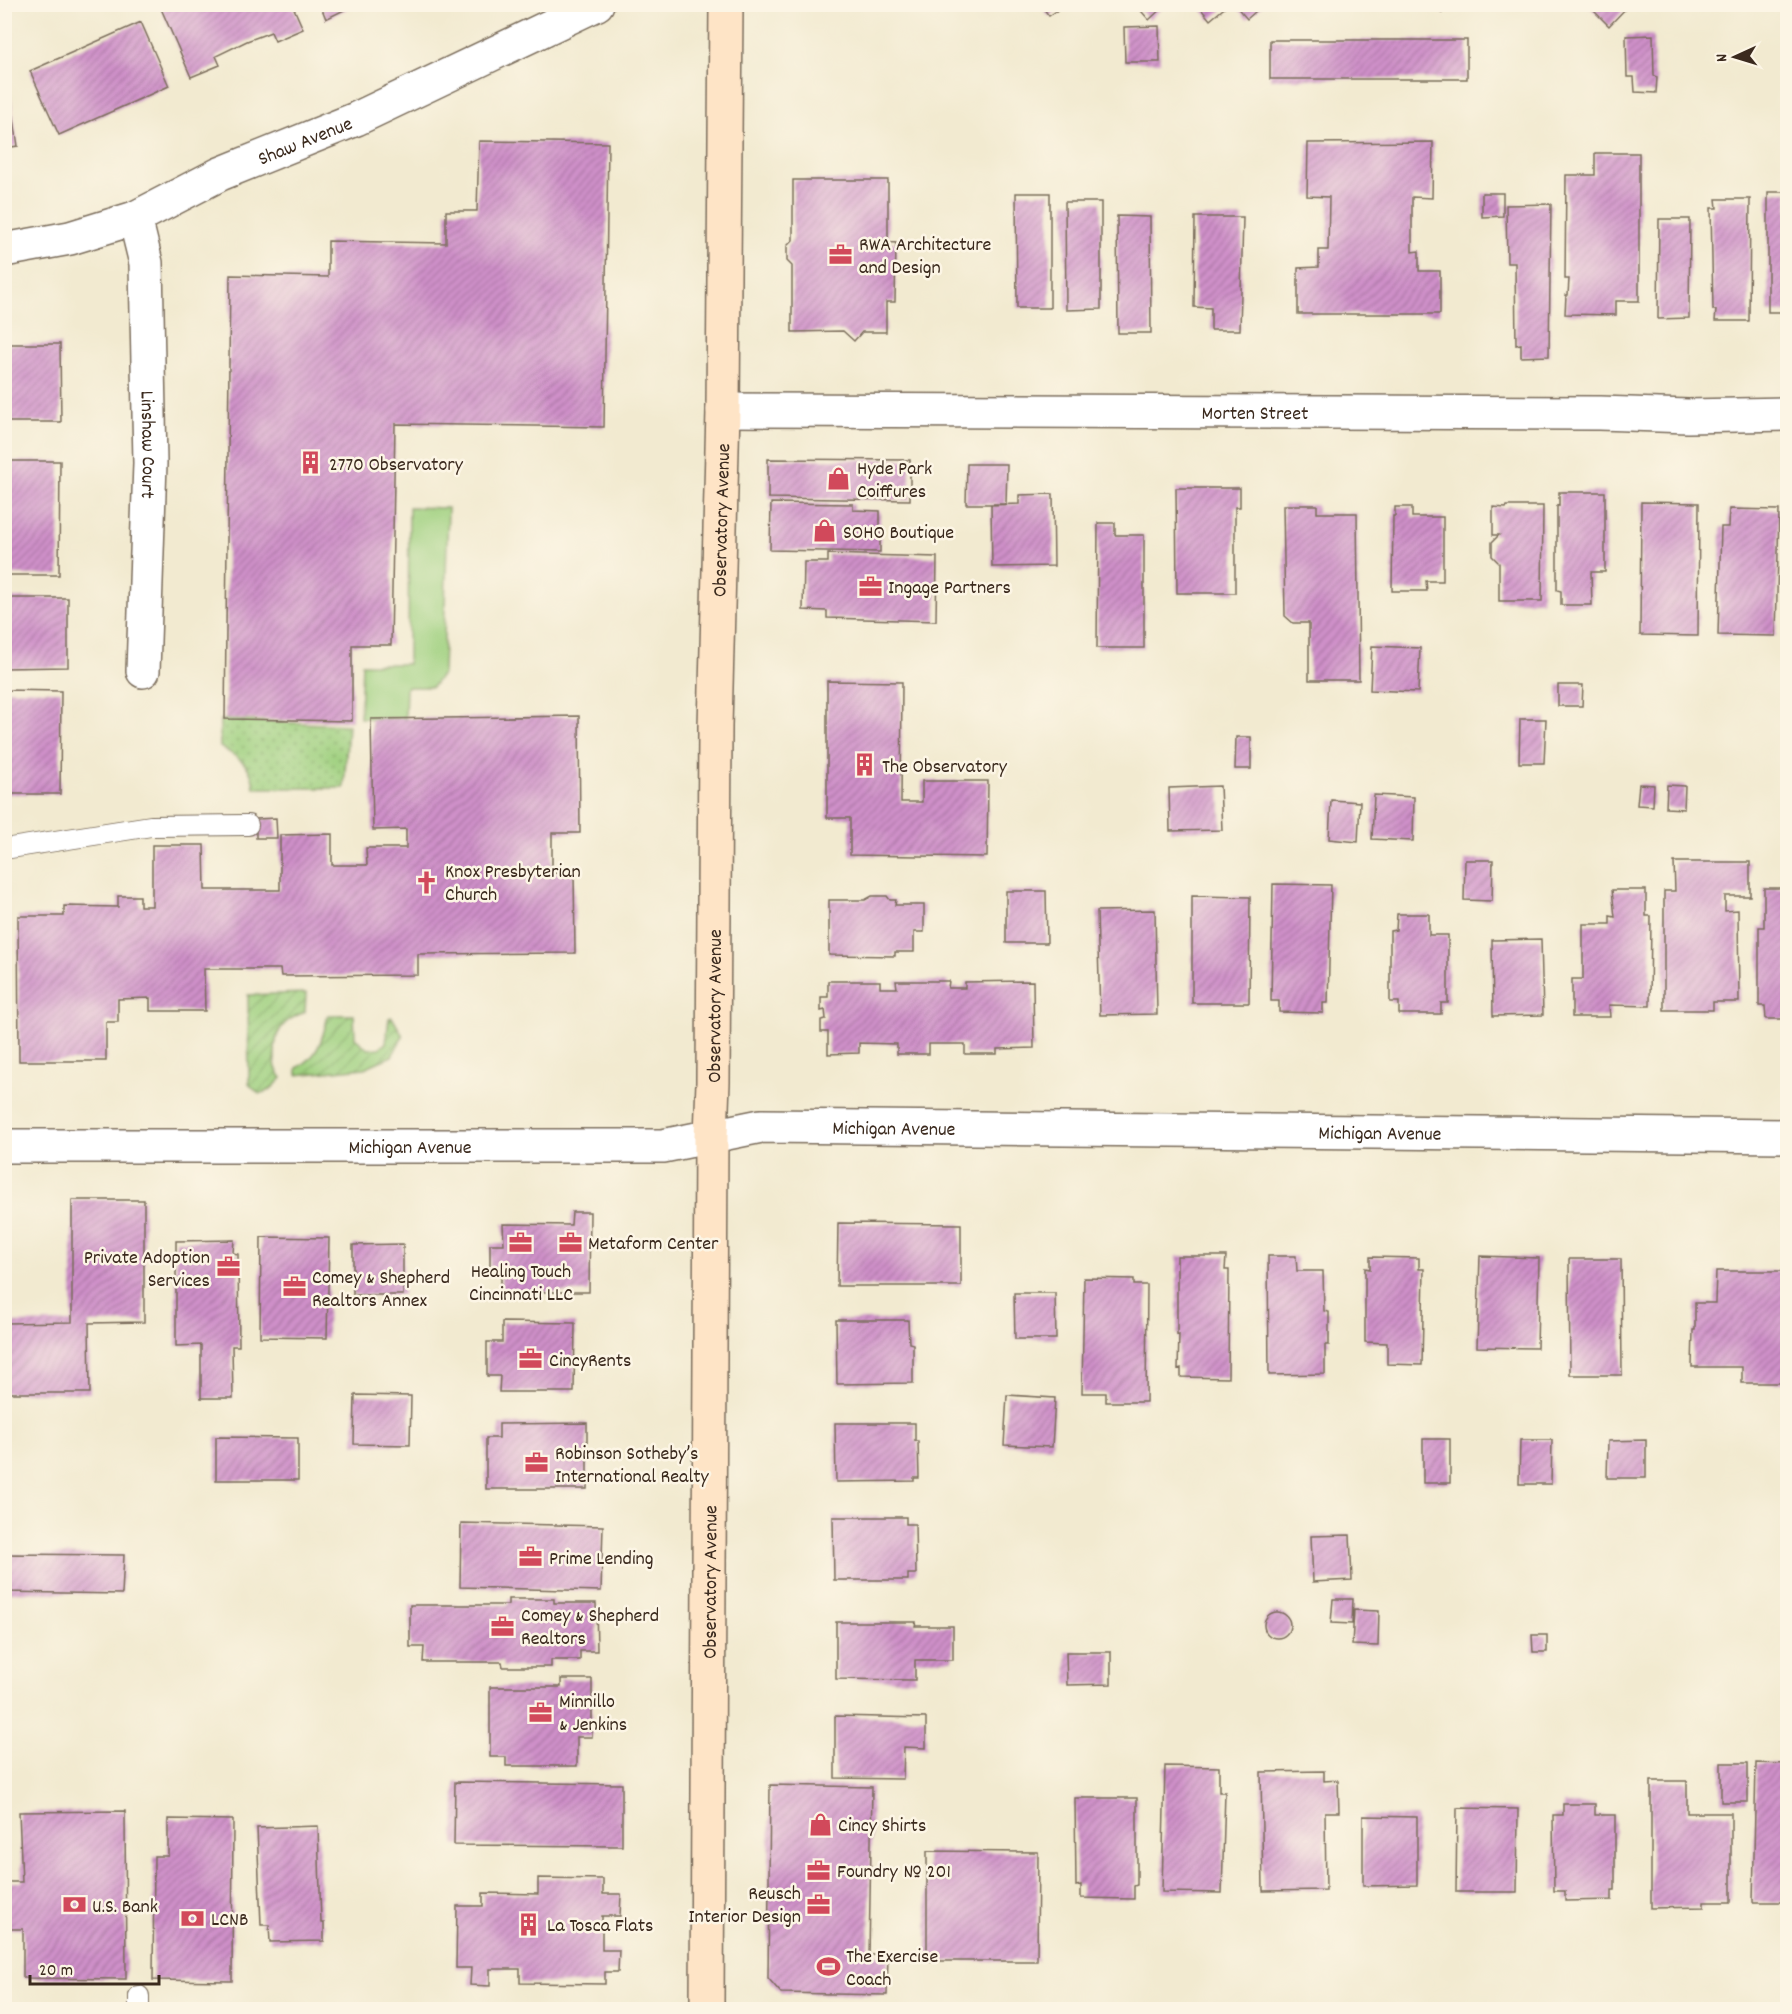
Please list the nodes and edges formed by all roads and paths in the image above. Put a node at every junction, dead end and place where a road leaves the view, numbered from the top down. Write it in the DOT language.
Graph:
graph roads {
  1 [pos="597,4"];
  2 [pos="726,4"];
  3 [pos="135,218"];
  4 [pos="4,250"];
  5 [pos="723,410"];
  6 [pos="1788,414"];
  7 [pos="143,671"];
  8 [pos="248,825"];
  9 [pos="4,849"];
  10 [pos="711,1136"];
  11 [pos="1788,1136"];
  12 [pos="4,1146"];
  13 [pos="707,2010"];
  1 -- 3 [label="street, Shaw Avenue"];
  2 -- 5 [label="main road, Observatory Avenue"];
  3 -- 4 [label="street, Shaw Avenue"];
  3 -- 7 [label="street, Linshaw Court"];
  5 -- 6 [label="street, Morten Street"];
  5 -- 10 [label="main road, Observatory Avenue"];
  8 -- 9 [label="lane"];
  10 -- 11 [label="street, Michigan Avenue"];
  10 -- 12 [label="street, Michigan Avenue"];
  10 -- 13 [label="main road, Observatory Avenue"];
}
